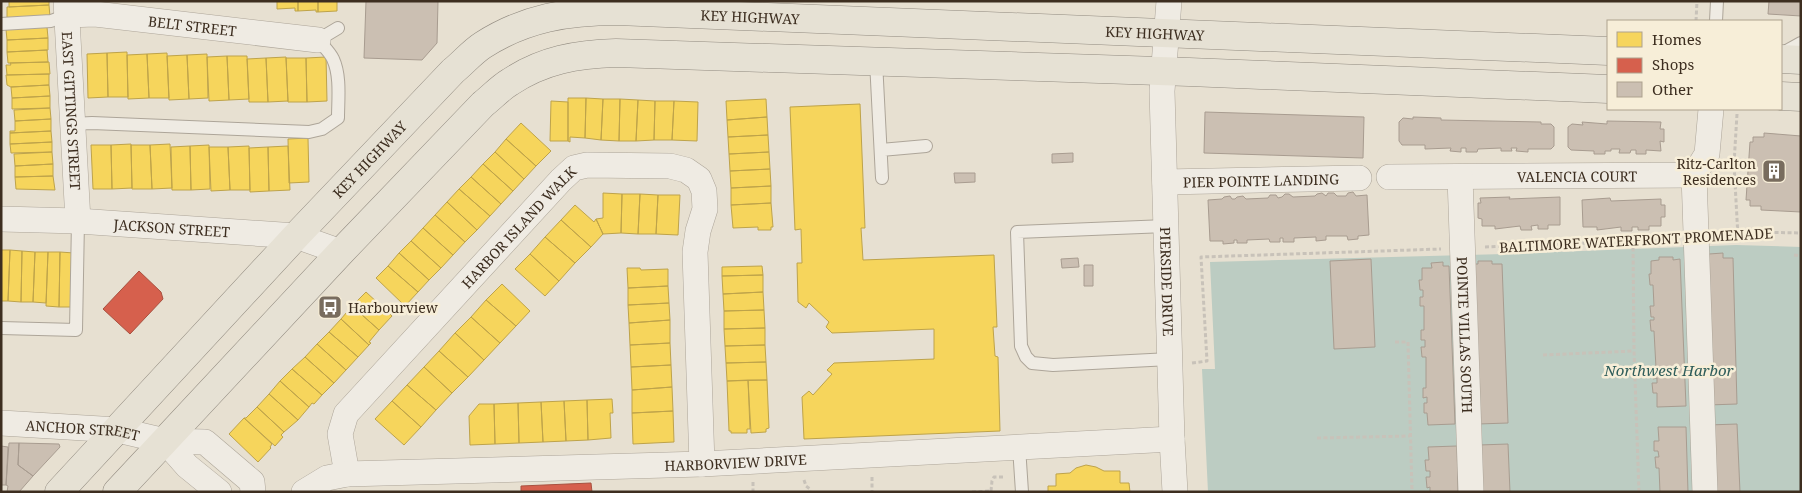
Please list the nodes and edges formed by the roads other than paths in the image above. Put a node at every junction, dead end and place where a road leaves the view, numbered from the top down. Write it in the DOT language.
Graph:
graph roads {
  1 [pos="1169,1"];
  2 [pos="1717,1"];
  3 [pos="67,8"];
  4 [pos="1716,20"];
  5 [pos="1,24"];
  6 [pos="1167,33"];
  7 [pos="328,34"];
  8 [pos="1801,43"];
  9 [pos="1607,51"];
  10 [pos="1782,54"];
  11 [pos="1782,59"];
  12 [pos="1801,60"];
  13 [pos="876,61"];
  14 [pos="1164,71"];
  15 [pos="1607,89"];
  16 [pos="1782,96"];
  17 [pos="1801,97"];
  18 [pos="1711,110"];
  19 [pos="72,124"];
  20 [pos="926,146"];
  21 [pos="881,150"];
  22 [pos="1694,175"];
  23 [pos="1389,177"];
  24 [pos="1460,177"];
  25 [pos="882,178"];
  26 [pos="1359,178"];
  27 [pos="1165,182"];
  28 [pos="1,219"];
  29 [pos="78,222"];
  30 [pos="1166,226"];
  31 [pos="296,236"];
  32 [pos="341,252"];
  33 [pos="1,328"];
  34 [pos="1181,361"];
  35 [pos="1,423"];
  36 [pos="118,430"];
  37 [pos="1172,439"];
  38 [pos="165,441"];
  39 [pos="1019,447"];
  40 [pos="702,464"];
  41 [pos="347,474"];
  42 [pos="1171,487"];
  43 [pos="60,492"];
  44 [pos="117,492"];
  45 [pos="219,492"];
  46 [pos="253,492"];
  47 [pos="304,492"];
  48 [pos="1022,492"];
  49 [pos="1471,492"];
  50 [pos="1705,492"];
  1 -- 6 [label="street, PIERSIDE DRIVE"];
  2 -- 4 [label="lane"];
  3 -- 5 [label="lane"];
  3 -- 7 [label="street, BELT STREET"];
  3 -- 19 [label="street, EAST GITTINGS STREET"];
  6 -- 9 [label="main road, KEY HIGHWAY"];
  6 -- 14 [label="street, PIERSIDE DRIVE"];
  6 -- 31 [label="main road, KEY HIGHWAY"];
  7 -- 19 [label="lane"];
  8 -- 10 [label="lane"];
  11 -- 12 [label="main road"];
  13 -- 14 [label="main road"];
  13 -- 21 [label="lane"];
  13 -- 32 [label="main road"];
  14 -- 15 [label="main road"];
  14 -- 27 [label="street, PIERSIDE DRIVE"];
  16 -- 17 [label="main road"];
  18 -- 22 [label="street"];
  19 -- 29 [label="street, EAST GITTINGS STREET"];
  20 -- 21 [label="lane"];
  21 -- 25 [label="lane"];
  22 -- 24 [label="street, VALENCIA COURT"];
  22 -- 50 [label="street"];
  23 -- 24 [label="street, VALENCIA COURT"];
  24 -- 49 [label="street, POINTE VILLAS SOUTH"];
  26 -- 27 [label="street, PIER POINTE LANDING"];
  27 -- 30 [label="street, PIERSIDE DRIVE"];
  28 -- 29 [label="street, JACKSON STREET"];
  29 -- 31 [label="street, JACKSON STREET"];
  29 -- 33 [label="lane"];
  30 -- 34 [label="street, PIERSIDE DRIVE"];
  30 -- 34 [label="lane"];
  31 -- 32 [label="street, JACKSON STREET"];
  31 -- 36 [label="main road, KEY HIGHWAY"];
  32 -- 38 [label="main road"];
  34 -- 37 [label="street, PIERSIDE DRIVE"];
  35 -- 36 [label="street, ANCHOR STREET"];
  36 -- 38 [label="street, ANCHOR STREET"];
  36 -- 43 [label="main road, KEY HIGHWAY"];
  37 -- 39 [label="street, HARBORVIEW DRIVE"];
  37 -- 42 [label="street, PIERSIDE DRIVE"];
  38 -- 44 [label="main road"];
  38 -- 45 [label="street"];
  38 -- 46 [label="street"];
  39 -- 40 [label="street, HARBORVIEW DRIVE"];
  39 -- 48 [label="lane"];
  40 -- 41 [label="street, HARBORVIEW DRIVE"];
  40 -- 41 [label="street, HARBOR ISLAND WALK"];
  41 -- 47 [label="street, HARBORVIEW DRIVE"];
}
